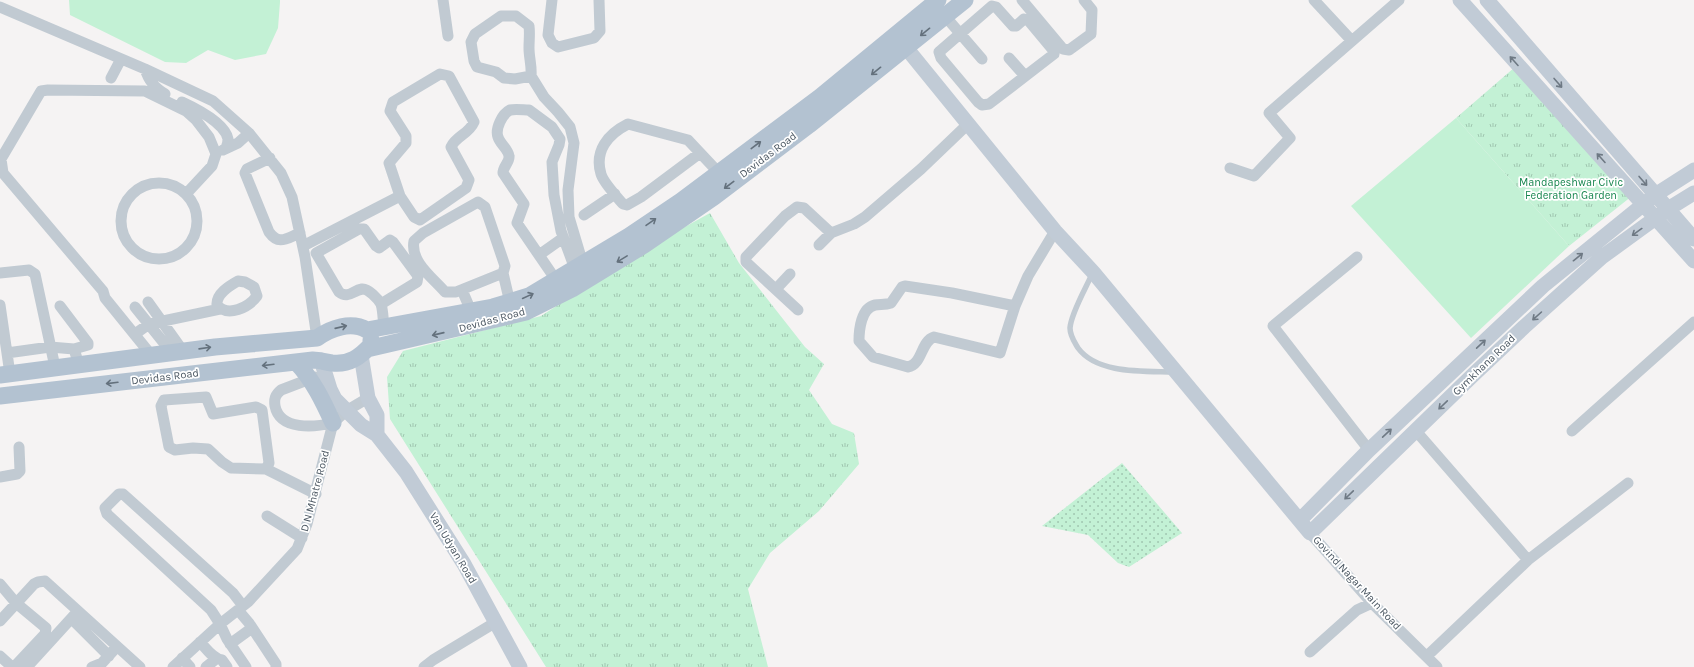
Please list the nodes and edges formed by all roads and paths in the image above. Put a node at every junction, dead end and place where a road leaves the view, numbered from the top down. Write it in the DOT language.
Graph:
graph roads {
  1 [pos="442,0"];
  2 [pos="552,0"];
  3 [pos="599,0"];
  4 [pos="938,0"];
  5 [pos="965,0"];
  6 [pos="1022,0"];
  7 [pos="1084,0"];
  8 [pos="1314,0"];
  9 [pos="1399,0"];
  10 [pos="1460,0"];
  11 [pos="1487,0"];
  12 [pos="0,7"];
  13 [pos="944,16"];
  14 [pos="960,34"];
  15 [pos="448,36"];
  16 [pos="901,41"];
  17 [pos="1352,41"];
  18 [pos="1009,58"];
  19 [pos="121,59"];
  20 [pos="982,60"];
  21 [pos="145,69"];
  22 [pos="531,76"];
  23 [pos="1024,76"];
  24 [pos="111,78"];
  25 [pos="968,124"];
  26 [pos="249,133"];
  27 [pos="700,153"];
  28 [pos="270,158"];
  29 [pos="1230,168"];
  30 [pos="1694,170"];
  31 [pos="719,173"];
  32 [pos="1694,193"];
  33 [pos="186,194"];
  34 [pos="615,194"];
  35 [pos="1655,195"];
  36 [pos="400,196"];
  37 [pos="1642,205"];
  38 [pos="1668,209"];
  39 [pos="584,215"];
  40 [pos="1655,219"];
  41 [pos="1055,231"];
  42 [pos="300,233"];
  43 [pos="831,233"];
  44 [pos="563,238"];
  45 [pos="1694,239"];
  46 [pos="819,245"];
  47 [pos="304,252"];
  48 [pos="316,253"];
  49 [pos="539,255"];
  50 [pos="1357,257"];
  51 [pos="1694,261"];
  52 [pos="579,266"];
  53 [pos="1093,272"];
  54 [pos="0,273"];
  55 [pos="503,273"];
  56 [pos="790,274"];
  57 [pos="556,280"];
  58 [pos="776,289"];
  59 [pos="462,290"];
  60 [pos="148,302"];
  61 [pos="510,303"];
  62 [pos="381,304"];
  63 [pos="0,305"];
  64 [pos="60,306"];
  65 [pos="1016,306"];
  66 [pos="135,307"];
  67 [pos="220,309"];
  68 [pos="798,310"];
  69 [pos="471,311"];
  70 [pos="161,321"];
  71 [pos="1694,322"];
  72 [pos="149,324"];
  73 [pos="384,326"];
  74 [pos="366,330"];
  75 [pos="137,332"];
  76 [pos="317,338"];
  77 [pos="50,348"];
  78 [pos="74,349"];
  79 [pos="364,352"];
  80 [pos="7,353"];
  81 [pos="166,354"];
  82 [pos="79,365"];
  83 [pos="55,367"];
  84 [pos="319,370"];
  85 [pos="1177,373"];
  86 [pos="5,374"];
  87 [pos="0,396"];
  88 [pos="368,398"];
  89 [pos="346,411"];
  90 [pos="333,423"];
  91 [pos="1416,431"];
  92 [pos="1572,431"];
  93 [pos="377,435"];
  94 [pos="19,447"];
  95 [pos="1369,450"];
  96 [pos="266,469"];
  97 [pos="0,477"];
  98 [pos="1628,483"];
  99 [pos="316,494"];
  100 [pos="268,516"];
  101 [pos="1300,520"];
  102 [pos="1310,533"];
  103 [pos="302,538"];
  104 [pos="1528,560"];
  105 [pos="0,584"];
  106 [pos="1372,602"];
  107 [pos="16,603"];
  108 [pos="240,608"];
  109 [pos="75,615"];
  110 [pos="0,621"];
  111 [pos="496,622"];
  112 [pos="220,624"];
  113 [pos="252,628"];
  114 [pos="200,642"];
  115 [pos="230,644"];
  116 [pos="118,646"];
  117 [pos="1310,652"];
  118 [pos="0,656"];
  119 [pos="110,656"];
  120 [pos="1428,656"];
  121 [pos="216,659"];
  122 [pos="186,663"];
  123 [pos="27,667"];
  124 [pos="92,667"];
  125 [pos="140,667"];
  126 [pos="173,667"];
  127 [pos="206,667"];
  128 [pos="227,667"];
  129 [pos="246,667"];
  130 [pos="276,667"];
  131 [pos="424,667"];
  132 [pos="520,667"];
  133 [pos="1437,667"];
  1 -- 15 [label="street"];
  2 -- 3 [label="street"];
  4 -- 16 [label="main road, Devidas Road"];
  5 -- 13 [label="main road, Devidas Road"];
  6 -- 7 [label="street"];
  8 -- 17 [label="street"];
  9 -- 17 [label="street"];
  37 -- 10 [label="street, one-way"];
  11 -- 35 [label="street, one-way"];
  12 -- 19 [label="street"];
  13 -- 14 [label="street"];
  13 -- 16 [label="main road, Devidas Road, one-way"];
  14 -- 20 [label="street"];
  14 -- 23 [label="street"];
  14 -- 23 [label="street"];
  16 -- 25 [label="street"];
  31 -- 16 [label="main road, Devidas Road, one-way"];
  16 -- 79 [label="main road, Devidas Road, one-way"];
  17 -- 29 [label="street"];
  18 -- 23 [label="street"];
  19 -- 21 [label="street"];
  19 -- 24 [label="street"];
  21 -- 26 [label="street"];
  21 -- 26 [label="street"];
  22 -- 22 [label="street"];
  22 -- 52 [label="street"];
  25 -- 41 [label="street"];
  25 -- 43 [label="street"];
  26 -- 28 [label="street"];
  27 -- 31 [label="street"];
  27 -- 34 [label="street"];
  27 -- 34 [label="street"];
  28 -- 42 [label="street"];
  28 -- 42 [label="street"];
  30 -- 35 [label="street, Gymkhana Road"];
  52 -- 31 [label="main road, Devidas Road, one-way"];
  32 -- 38 [label="street, Gymkhana Road"];
  33 -- 33 [label="street"];
  33 -- 75 [label="street"];
  34 -- 39 [label="street"];
  35 -- 37 [label="street, Gymkhana Road"];
  35 -- 38 [label="street"];
  36 -- 36 [label="street"];
  36 -- 47 [label="street"];
  37 -- 40 [label="street"];
  95 -- 37 [label="street, Gymkhana Road, one-way"];
  38 -- 40 [label="street, Gymkhana Road"];
  38 -- 45 [label="street"];
  40 -- 51 [label="street"];
  40 -- 91 [label="street, Gymkhana Road, one-way"];
  41 -- 53 [label="street"];
  41 -- 65 [label="street"];
  42 -- 47 [label="street"];
  43 -- 46 [label="street"];
  43 -- 58 [label="street"];
  44 -- 49 [label="street"];
  44 -- 49 [label="street"];
  44 -- 52 [label="street"];
  47 -- 48 [label="street"];
  47 -- 76 [label="street"];
  48 -- 62 [label="street"];
  48 -- 62 [label="street"];
  49 -- 57 [label="street"];
  50 -- 95 [label="street"];
  52 -- 57 [label="main road, Devidas Road"];
  53 -- 85 [label="street"];
  53 -- 85 [label="lane"];
  54 -- 77 [label="street"];
  55 -- 59 [label="street"];
  55 -- 59 [label="street"];
  55 -- 61 [label="street"];
  56 -- 58 [label="street"];
  61 -- 57 [label="main road, Devidas Road, one-way"];
  58 -- 68 [label="street"];
  59 -- 69 [label="street"];
  60 -- 70 [label="street"];
  61 -- 69 [label="main road, Devidas Road"];
  62 -- 73 [label="street"];
  63 -- 80 [label="street"];
  64 -- 78 [label="street"];
  65 -- 65 [label="street"];
  66 -- 72 [label="street"];
  67 -- 70 [label="street"];
  69 -- 73 [label="main road, Devidas Road"];
  70 -- 72 [label="street"];
  70 -- 81 [label="street"];
  71 -- 92 [label="street"];
  72 -- 75 [label="street"];
  72 -- 81 [label="street"];
  73 -- 74 [label="main road, Devidas Road"];
  76 -- 74 [label="main road, Devidas Road, one-way"];
  74 -- 79 [label="main road"];
  75 -- 81 [label="street"];
  81 -- 76 [label="main road, Devidas Road, one-way"];
  76 -- 84 [label="main road"];
  77 -- 78 [label="street"];
  77 -- 80 [label="street"];
  77 -- 83 [label="street"];
  78 -- 82 [label="street"];
  79 -- 84 [label="main road, Devidas Road"];
  79 -- 88 [label="street"];
  80 -- 86 [label="street"];
  81 -- 82 [label="main road, Devidas Road"];
  82 -- 83 [label="main road, Devidas Road"];
  83 -- 86 [label="main road, Devidas Road"];
  84 -- 87 [label="main road, Devidas Road, one-way"];
  84 -- 89 [label="street, Van Udyan Road"];
  84 -- 90 [label="main road"];
  84 -- 90 [label="street"];
  85 -- 101 [label="street"];
  88 -- 89 [label="street"];
  88 -- 93 [label="street"];
  89 -- 90 [label="street"];
  89 -- 93 [label="street, Van Udyan Road"];
  90 -- 99 [label="street, D N Mhatre Road"];
  91 -- 102 [label="street, Gymkhana Road, one-way"];
  91 -- 104 [label="street"];
  93 -- 111 [label="street, Van Udyan Road"];
  94 -- 97 [label="street"];
  95 -- 101 [label="street, Gymkhana Road"];
  96 -- 96 [label="street"];
  96 -- 99 [label="street"];
  98 -- 104 [label="street"];
  99 -- 103 [label="street, D N Mhatre Road"];
  100 -- 103 [label="street"];
  101 -- 102 [label="street"];
  102 -- 106 [label="street, Govind Nagar Main Road"];
  103 -- 108 [label="street, D N Mhatre Road"];
  104 -- 120 [label="street"];
  105 -- 107 [label="street"];
  106 -- 117 [label="street"];
  106 -- 120 [label="street, Govind Nagar Main Road"];
  107 -- 109 [label="street"];
  107 -- 110 [label="street"];
  107 -- 118 [label="street"];
  108 -- 112 [label="street, D N Mhatre Road"];
  108 -- 112 [label="street"];
  108 -- 113 [label="street"];
  109 -- 116 [label="street"];
  109 -- 119 [label="street"];
  109 -- 123 [label="street"];
  111 -- 131 [label="street"];
  111 -- 132 [label="street, Van Udyan Road"];
  112 -- 114 [label="street, D N Mhatre Road"];
  112 -- 115 [label="street"];
  113 -- 115 [label="street"];
  113 -- 130 [label="street"];
  114 -- 121 [label="street"];
  114 -- 122 [label="street, D N Mhatre Road"];
  115 -- 129 [label="street"];
  116 -- 119 [label="street"];
  116 -- 125 [label="street"];
  119 -- 124 [label="street"];
  120 -- 133 [label="street, Govind Nagar Main Road"];
  121 -- 127 [label="street"];
  121 -- 128 [label="street"];
  122 -- 126 [label="street, D N Mhatre Road"];
}
